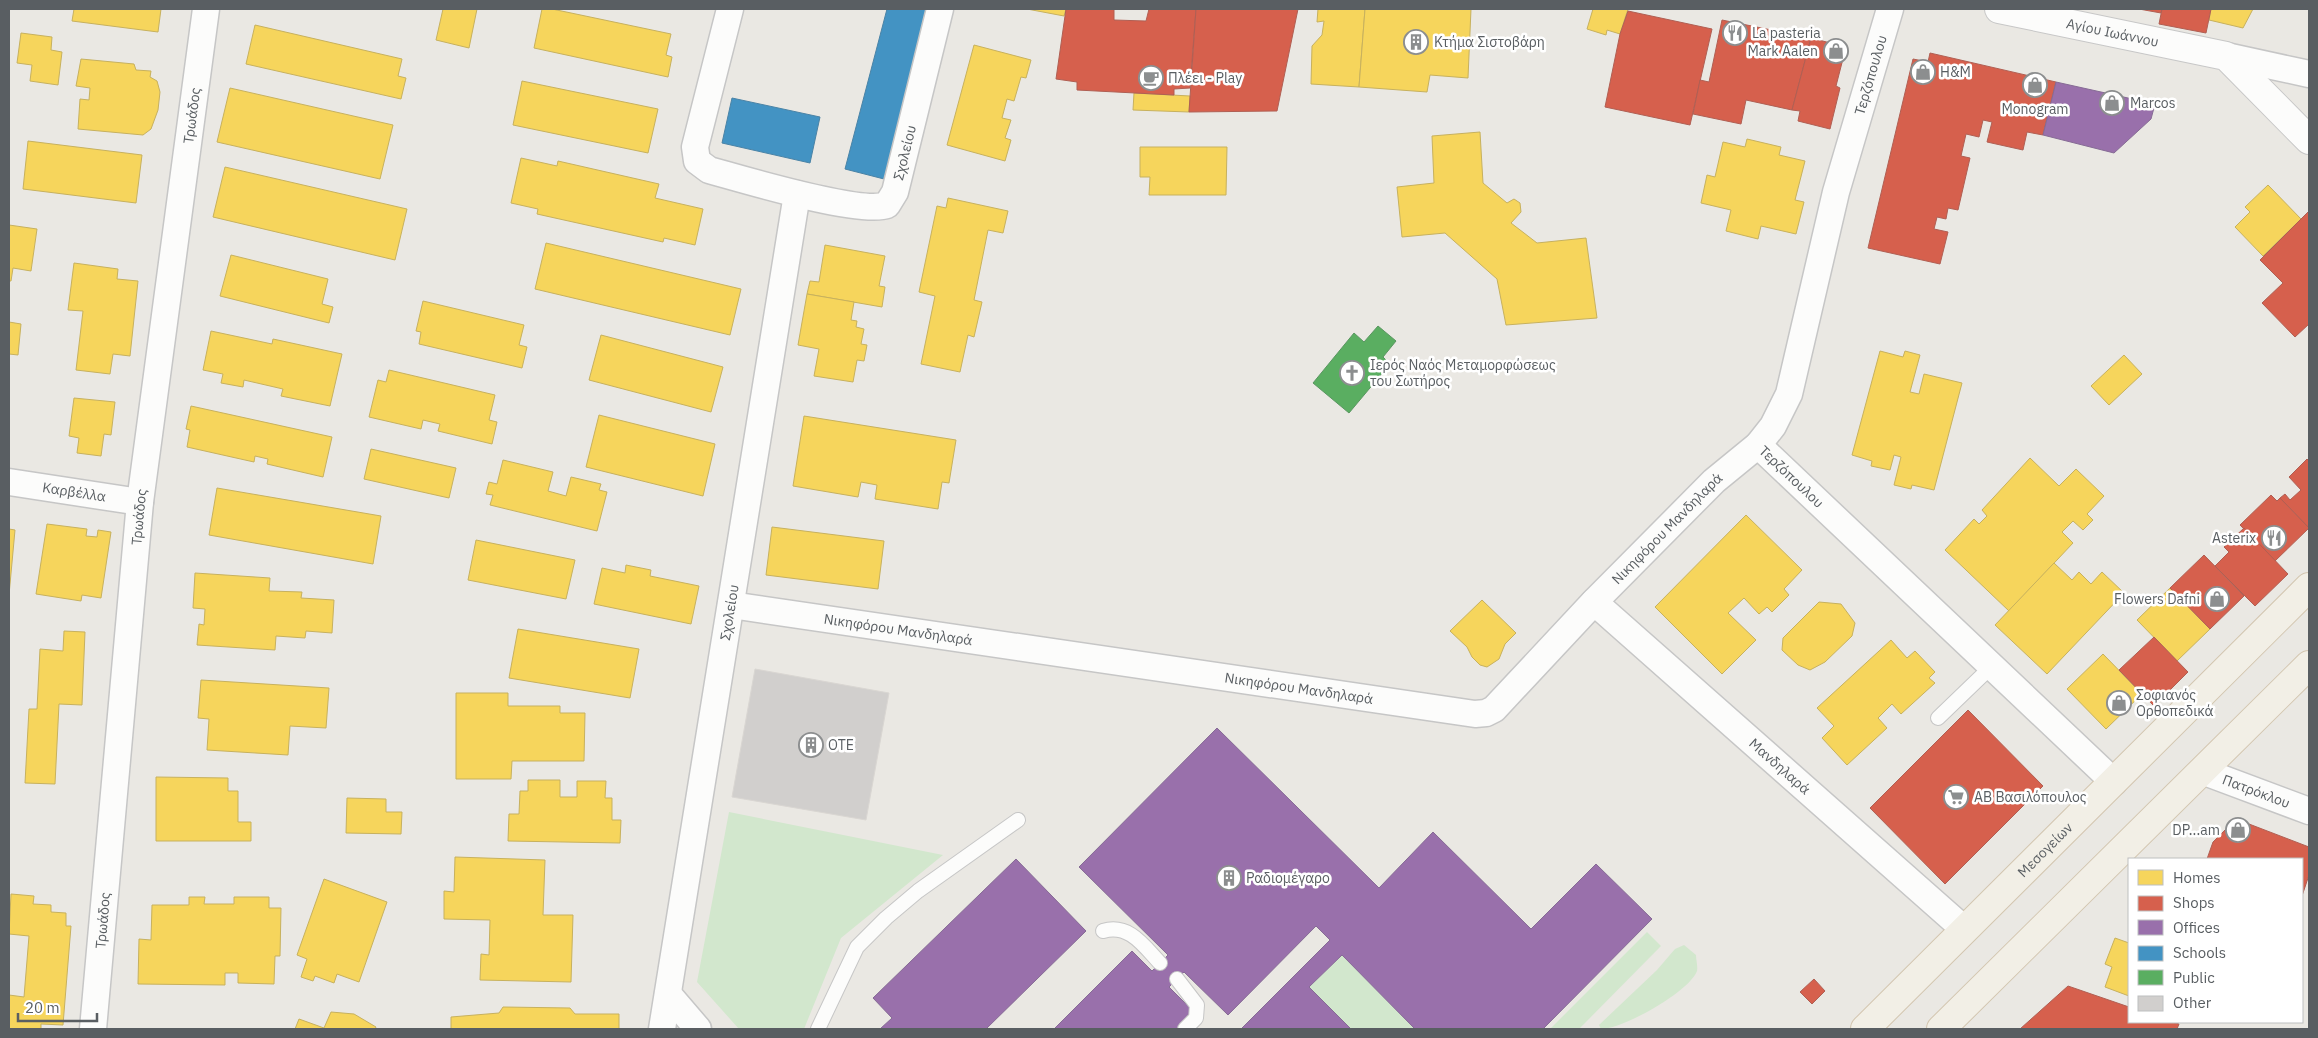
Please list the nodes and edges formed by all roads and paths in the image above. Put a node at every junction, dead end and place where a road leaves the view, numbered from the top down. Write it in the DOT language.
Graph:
graph roads {
  1 [pos="206,9"];
  2 [pos="730,9"];
  3 [pos="940,9"];
  4 [pos="1890,9"];
  5 [pos="1999,9"];
  6 [pos="2226,56"];
  7 [pos="2309,74"];
  8 [pos="2309,140"];
  9 [pos="797,194"];
  10 [pos="1758,445"];
  11 [pos="9,482"];
  12 [pos="140,502"];
  13 [pos="2309,587"];
  14 [pos="1594,602"];
  15 [pos="731,605"];
  16 [pos="1992,666"];
  17 [pos="2309,666"];
  18 [pos="1938,718"];
  19 [pos="2202,772"];
  20 [pos="2114,782"];
  21 [pos="2309,811"];
  22 [pos="1018,820"];
  23 [pos="1966,930"];
  24 [pos="1103,931"];
  25 [pos="1160,962"];
  26 [pos="1177,979"];
  27 [pos="668,994"];
  28 [pos="93,1029"];
  29 [pos="662,1029"];
  30 [pos="698,1029"];
  31 [pos="818,1029"];
  32 [pos="1185,1029"];
  33 [pos="1865,1029"];
  34 [pos="1941,1029"];
  1 -- 12 [label="street, Τρωάδος"];
  2 -- 9 [label="street, Σχολείου"];
  3 -- 9 [label="street, Σχολείου"];
  4 -- 10 [label="street, Τερζόπουλου"];
  5 -- 6 [label="street, Αγίου Ιωάννου"];
  6 -- 7 [label="street, Αγίου Ιωάννου"];
  6 -- 8 [label="street"];
  9 -- 15 [label="street, Σχολείου"];
  10 -- 14 [label="street, Νικηφόρου Μανδηλαρά"];
  10 -- 16 [label="street, Τερζόπουλου"];
  11 -- 12 [label="street, Καρβέλλα"];
  12 -- 28 [label="street, Τρωάδος"];
  13 -- 20 [label="main road, Μεσογείων"];
  14 -- 15 [label="street, Νικηφόρου Μανδηλαρά"];
  14 -- 23 [label="street, Μανδηλαρά"];
  15 -- 27 [label="street, Σχολείου"];
  16 -- 18 [label="lane"];
  16 -- 20 [label="street, Τερζόπουλου"];
  17 -- 19 [label="main road"];
  19 -- 21 [label="street, Πατρόκλου"];
  19 -- 34 [label="main road"];
  20 -- 23 [label="main road, Μεσογείων"];
  22 -- 31 [label="lane"];
  23 -- 33 [label="main road, Μεσογείων"];
  24 -- 25 [label="lane"];
  26 -- 32 [label="lane"];
  27 -- 29 [label="street, Σχολείου"];
  27 -- 30 [label="street"];
}
